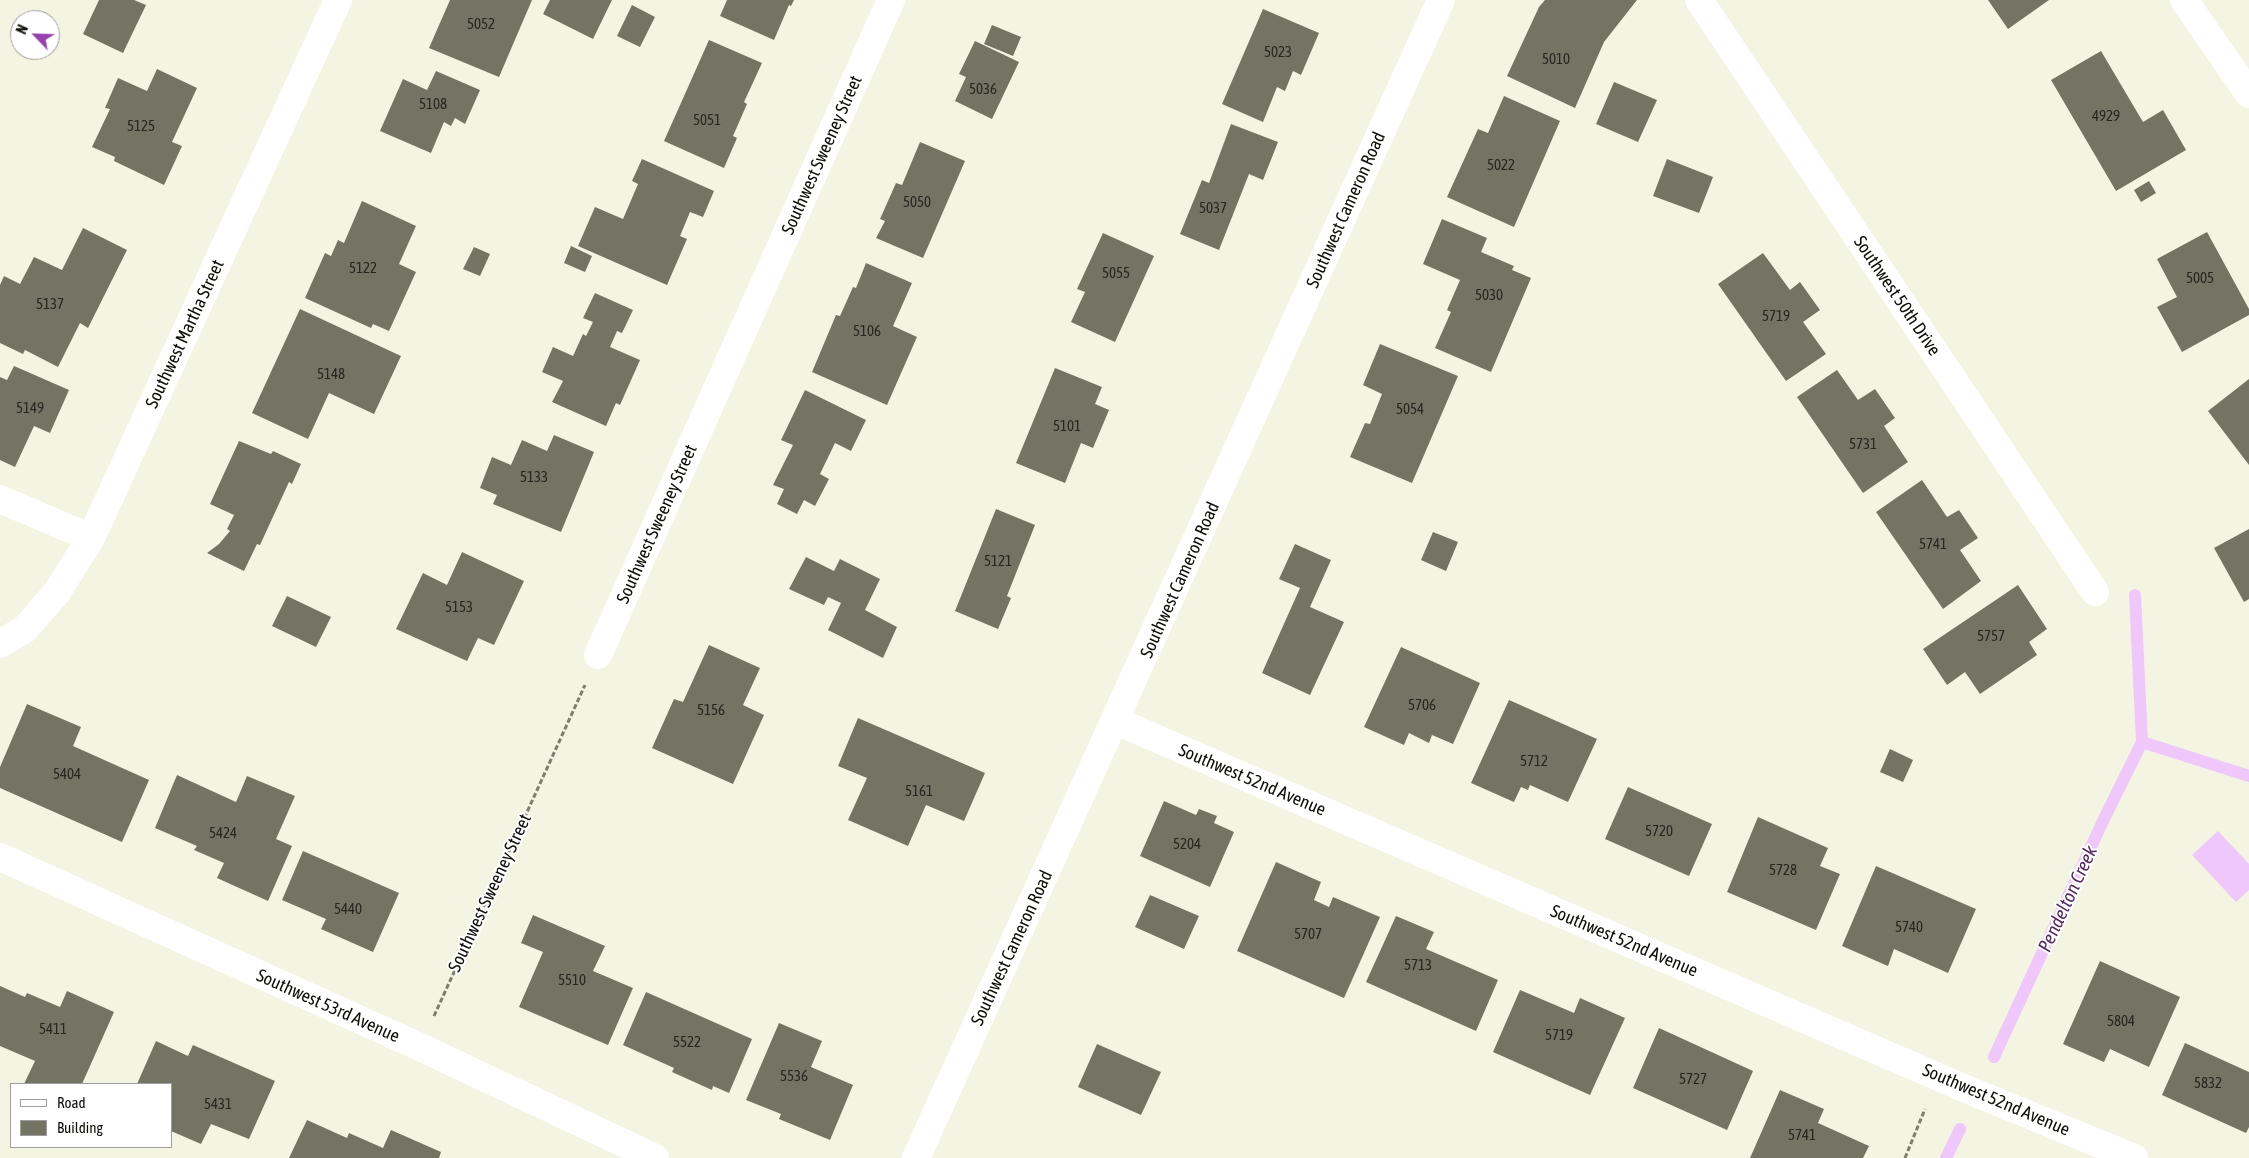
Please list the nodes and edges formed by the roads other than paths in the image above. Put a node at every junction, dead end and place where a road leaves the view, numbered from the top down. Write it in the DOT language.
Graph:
graph roads {
  1 [pos="338,0"];
  2 [pos="892,0"];
  3 [pos="1441,0"];
  4 [pos="1699,0"];
  5 [pos="2184,0"];
  6 [pos="2249,94"];
  7 [pos="0,498"];
  8 [pos="91,538"];
  9 [pos="2095,592"];
  10 [pos="0,644"];
  11 [pos="598,655"];
  12 [pos="1116,721"];
  13 [pos="0,857"];
  14 [pos="655,1158"];
  15 [pos="916,1158"];
  16 [pos="2134,1158"];
  1 -- 8 [label="street, Southwest Martha Street"];
  2 -- 11 [label="street, Southwest Sweeney Street"];
  3 -- 12 [label="street, Southwest Cameron Road"];
  4 -- 9 [label="street, Southwest 50th Drive"];
  5 -- 6 [label="street"];
  7 -- 8 [label="street"];
  8 -- 10 [label="street, Southwest Martha Street"];
  12 -- 15 [label="street, Southwest Cameron Road"];
  12 -- 16 [label="street, Southwest 52nd Avenue"];
  13 -- 14 [label="street, Southwest 53rd Avenue"];
}
